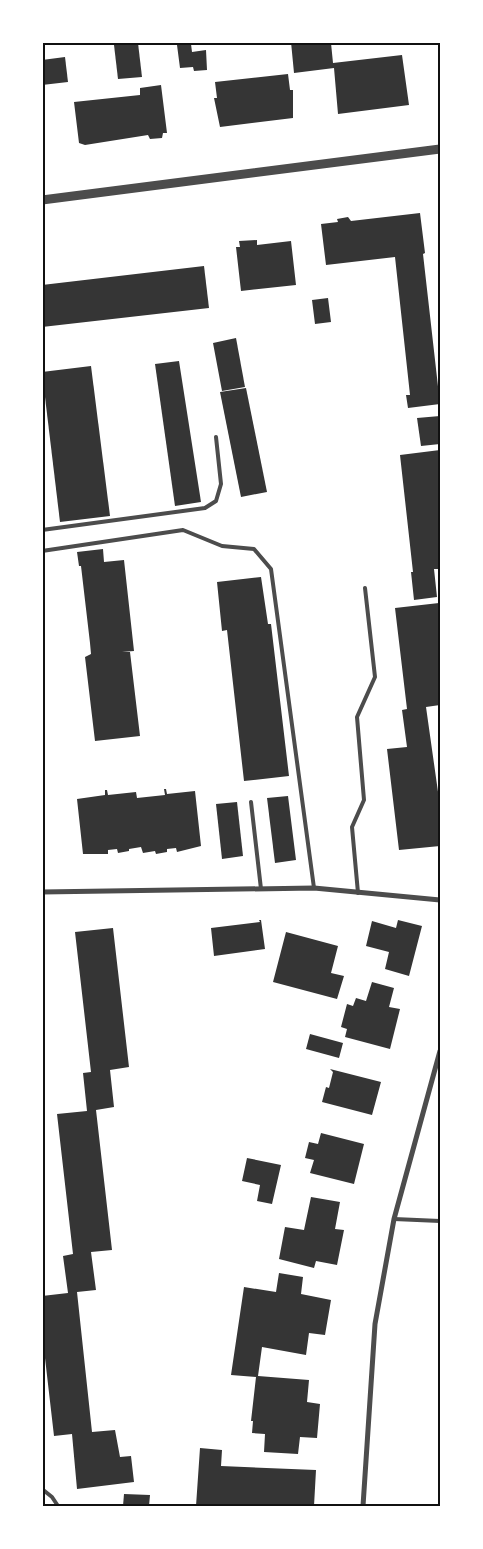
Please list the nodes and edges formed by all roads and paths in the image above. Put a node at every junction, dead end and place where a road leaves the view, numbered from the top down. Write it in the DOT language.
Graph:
graph roads {
  1 [pos="440,149"];
  2 [pos="42,200"];
  3 [pos="216,437"];
  4 [pos="42,530"];
  5 [pos="42,551"];
  6 [pos="366,588"];
  7 [pos="251,802"];
  8 [pos="314,888"];
  9 [pos="261,889"];
  10 [pos="42,892"];
  11 [pos="358,892"];
  12 [pos="440,900"];
  13 [pos="440,1051"];
  14 [pos="394,1218"];
  15 [pos="440,1221"];
  16 [pos="42,1489"];
  17 [pos="58,1506"];
  18 [pos="363,1506"];
  1 -- 2 [label="street"];
  3 -- 4 [label="lane"];
  5 -- 8 [label="lane"];
  6 -- 11 [label="lane"];
  7 -- 9 [label="lane"];
  8 -- 9 [label="street"];
  8 -- 11 [label="street"];
  9 -- 10 [label="street"];
  11 -- 12 [label="street"];
  13 -- 14 [label="street"];
  14 -- 15 [label="lane"];
  14 -- 18 [label="street"];
  16 -- 17 [label="lane"];
}
